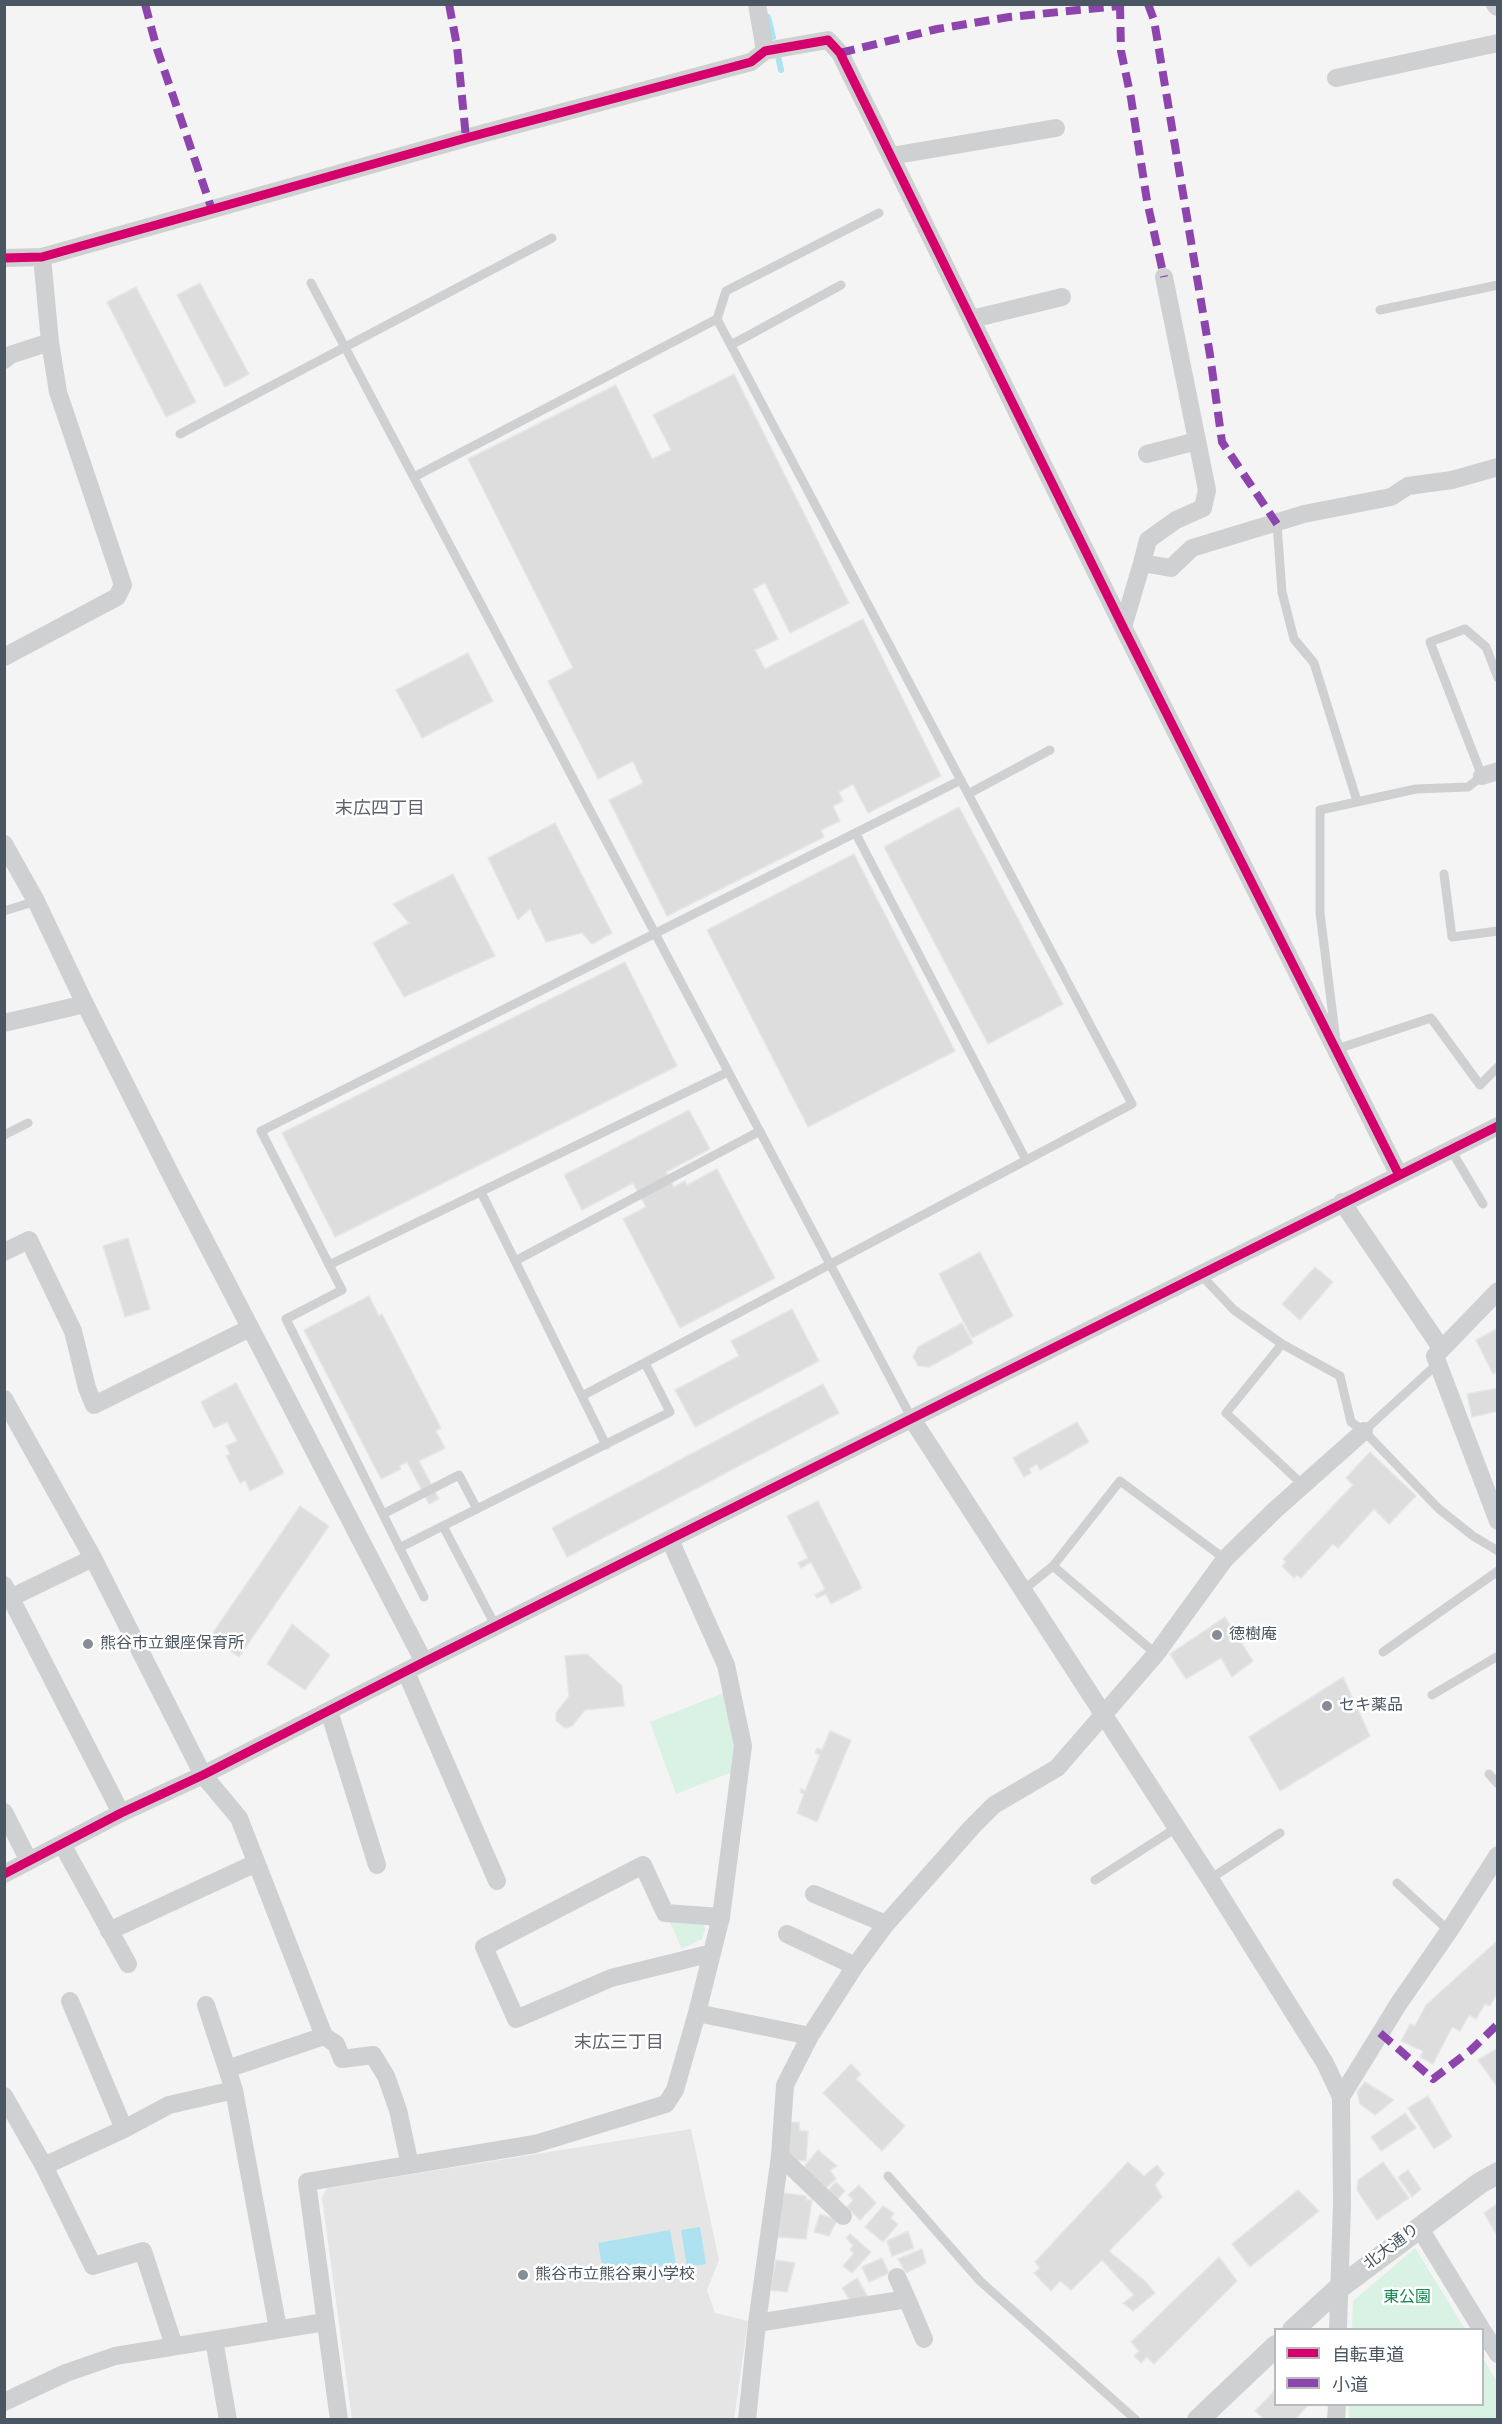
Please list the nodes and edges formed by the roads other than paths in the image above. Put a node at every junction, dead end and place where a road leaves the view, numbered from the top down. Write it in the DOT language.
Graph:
graph roads {
  1 [pos="757,4"];
  2 [pos="1497,43"];
  3 [pos="765,51"];
  4 [pos="1336,78"];
  5 [pos="1056,128"];
  6 [pos="891,156"];
  7 [pos="879,213"];
  8 [pos="552,238"];
  9 [pos="42,257"];
  10 [pos="4,258"];
  11 [pos="1164,278"];
  12 [pos="311,283"];
  13 [pos="841,285"];
  14 [pos="1497,285"];
  15 [pos="1062,297"];
  16 [pos="1380,310"];
  17 [pos="717,319"];
  18 [pos="972,319"];
  19 [pos="50,342"];
  20 [pos="731,345"];
  21 [pos="345,348"];
  22 [pos="4,360"];
  23 [pos="180,434"];
  24 [pos="1197,441"];
  25 [pos="1147,454"];
  26 [pos="1497,467"];
  27 [pos="414,477"];
  28 [pos="1277,524"];
  29 [pos="1142,563"];
  30 [pos="1124,627"];
  31 [pos="4,657"];
  32 [pos="1497,678"];
  33 [pos="1050,750"];
  34 [pos="1490,774"];
  35 [pos="961,780"];
  36 [pos="968,794"];
  37 [pos="1357,801"];
  38 [pos="856,834"];
  39 [pos="4,844"];
  40 [pos="1444,874"];
  41 [pos="36,901"];
  42 [pos="4,911"];
  43 [pos="1497,931"];
  44 [pos="655,933"];
  45 [pos="85,1004"];
  46 [pos="4,1023"];
  47 [pos="1337,1049"];
  48 [pos="1497,1067"];
  49 [pos="728,1072"];
  50 [pos="28,1123"];
  51 [pos="1497,1126"];
  52 [pos="760,1131"];
  53 [pos="4,1135"];
  54 [pos="1451,1149"];
  55 [pos="1026,1160"];
  56 [pos="1399,1175"];
  57 [pos="481,1192"];
  58 [pos="1342,1202"];
  59 [pos="1483,1204"];
  60 [pos="6,1248"];
  61 [pos="515,1261"];
  62 [pos="830,1264"];
  63 [pos="329,1265"];
  64 [pos="1201,1275"];
  65 [pos="1497,1291"];
  66 [pos="250,1328"];
  67 [pos="1282,1344"];
  68 [pos="1439,1357"];
  69 [pos="645,1363"];
  70 [pos="582,1396"];
  71 [pos="4,1399"];
  72 [pos="912,1419"];
  73 [pos="1364,1431"];
  74 [pos="606,1444"];
  75 [pos="1304,1485"];
  76 [pos="477,1509"];
  77 [pos="383,1514"];
  78 [pos="1497,1521"];
  79 [pos="443,1526"];
  80 [pos="670,1540"];
  81 [pos="399,1548"];
  82 [pos="1497,1551"];
  83 [pos="93,1558"];
  84 [pos="1225,1559"];
  85 [pos="1053,1566"];
  86 [pos="1497,1571"];
  87 [pos="1022,1591"];
  88 [pos="7,1594"];
  89 [pos="424,1597"];
  90 [pos="496,1627"];
  91 [pos="1383,1652"];
  92 [pos="1156,1654"];
  93 [pos="1497,1656"];
  94 [pos="424,1662"];
  95 [pos="406,1672"];
  96 [pos="1432,1695"];
  97 [pos="329,1711"];
  98 [pos="1103,1717"];
  99 [pos="1489,1774"];
  100 [pos="203,1775"];
  101 [pos="1497,1784"];
  102 [pos="4,1812"];
  103 [pos="121,1813"];
  104 [pos="1176,1828"];
  105 [pos="1280,1833"];
  106 [pos="62,1844"];
  107 [pos="1497,1855"];
  108 [pos="29,1861"];
  109 [pos="256,1863"];
  110 [pos="378,1865"];
  111 [pos="4,1874"];
  112 [pos="1210,1879"];
  113 [pos="1095,1880"];
  114 [pos="497,1881"];
  115 [pos="1397,1883"];
  116 [pos="814,1894"];
  117 [pos="721,1917"];
  118 [pos="886,1924"];
  119 [pos="109,1931"];
  120 [pos="1449,1931"];
  121 [pos="787,1934"];
  122 [pos="712,1953"];
  123 [pos="128,1964"];
  124 [pos="855,1966"];
  125 [pos="70,2001"];
  126 [pos="206,2005"];
  127 [pos="697,2013"];
  128 [pos="324,2036"];
  129 [pos="810,2036"];
  130 [pos="227,2069"];
  131 [pos="234,2090"];
  132 [pos="4,2096"];
  133 [pos="1341,2097"];
  134 [pos="124,2129"];
  135 [pos="780,2156"];
  136 [pos="410,2165"];
  137 [pos="44,2166"];
  138 [pos="1497,2172"];
  139 [pos="888,2176"];
  140 [pos="843,2216"];
  141 [pos="1419,2227"];
  142 [pos="897,2277"];
  143 [pos="1339,2288"];
  144 [pos="908,2299"];
  145 [pos="325,2322"];
  146 [pos="757,2323"];
  147 [pos="1295,2328"];
  148 [pos="1338,2328"];
  149 [pos="1481,2328"];
  150 [pos="278,2329"];
  151 [pos="1484,2333"];
  152 [pos="924,2338"];
  153 [pos="214,2340"];
  154 [pos="174,2346"];
  155 [pos="1274,2347"];
  156 [pos="1497,2354"];
  157 [pos="4,2402"];
  158 [pos="228,2420"];
  159 [pos="339,2420"];
  160 [pos="747,2420"];
  161 [pos="1136,2420"];
  162 [pos="1198,2420"];
  1 -- 3 [label="street"];
  2 -- 4 [label="street"];
  3 -- 6 [label="street"];
  3 -- 9 [label="street"];
  5 -- 6 [label="street"];
  6 -- 18 [label="street"];
  7 -- 17 [label="lane"];
  8 -- 21 [label="lane"];
  9 -- 10 [label="street"];
  9 -- 19 [label="street"];
  11 -- 24 [label="street"];
  12 -- 21 [label="lane"];
  13 -- 20 [label="lane"];
  14 -- 16 [label="lane"];
  15 -- 18 [label="street"];
  17 -- 20 [label="lane"];
  17 -- 27 [label="lane"];
  18 -- 30 [label="street"];
  19 -- 22 [label="street"];
  19 -- 31 [label="street"];
  20 -- 35 [label="lane"];
  21 -- 23 [label="lane"];
  21 -- 27 [label="lane"];
  24 -- 25 [label="street"];
  24 -- 29 [label="street"];
  26 -- 28 [label="street"];
  27 -- 44 [label="lane"];
  28 -- 29 [label="street"];
  28 -- 37 [label="lane"];
  29 -- 30 [label="street"];
  30 -- 47 [label="street"];
  32 -- 34 [label="lane"];
  33 -- 36 [label="lane"];
  34 -- 37 [label="lane"];
  35 -- 36 [label="lane"];
  35 -- 38 [label="lane"];
  36 -- 55 [label="lane"];
  37 -- 47 [label="lane"];
  38 -- 44 [label="lane"];
  38 -- 55 [label="lane"];
  39 -- 41 [label="street"];
  40 -- 43 [label="lane"];
  41 -- 42 [label="lane"];
  41 -- 45 [label="street"];
  44 -- 49 [label="lane"];
  44 -- 63 [label="lane"];
  45 -- 46 [label="street"];
  45 -- 66 [label="street"];
  47 -- 48 [label="lane"];
  47 -- 56 [label="street"];
  49 -- 52 [label="lane"];
  49 -- 57 [label="lane"];
  50 -- 53 [label="lane"];
  51 -- 54 [label="street"];
  52 -- 61 [label="lane"];
  52 -- 62 [label="lane"];
  54 -- 56 [label="street"];
  54 -- 59 [label="lane"];
  55 -- 62 [label="lane"];
  56 -- 58 [label="street"];
  57 -- 61 [label="lane"];
  57 -- 63 [label="lane"];
  58 -- 64 [label="street"];
  58 -- 68 [label="street"];
  60 -- 66 [label="street"];
  61 -- 70 [label="lane"];
  62 -- 69 [label="lane"];
  62 -- 72 [label="lane"];
  63 -- 77 [label="lane"];
  64 -- 67 [label="lane"];
  64 -- 72 [label="street"];
  65 -- 68 [label="street"];
  66 -- 94 [label="street"];
  67 -- 73 [label="lane"];
  67 -- 75 [label="lane"];
  68 -- 73 [label="lane"];
  68 -- 78 [label="street"];
  69 -- 70 [label="lane"];
  69 -- 74 [label="lane"];
  70 -- 74 [label="lane"];
  71 -- 83 [label="street"];
  72 -- 80 [label="street"];
  72 -- 87 [label="street"];
  73 -- 75 [label="street"];
  73 -- 82 [label="lane"];
  74 -- 76 [label="lane"];
  75 -- 84 [label="street"];
  76 -- 77 [label="lane"];
  76 -- 79 [label="lane"];
  77 -- 81 [label="lane"];
  79 -- 81 [label="lane"];
  79 -- 90 [label="lane"];
  80 -- 90 [label="street"];
  80 -- 117 [label="street"];
  81 -- 89 [label="lane"];
  83 -- 88 [label="street"];
  83 -- 100 [label="street"];
  84 -- 85 [label="lane"];
  84 -- 92 [label="street"];
  85 -- 87 [label="lane"];
  85 -- 92 [label="lane"];
  86 -- 91 [label="lane"];
  87 -- 98 [label="street"];
  88 -- 103 [label="street"];
  90 -- 94 [label="street"];
  92 -- 98 [label="street"];
  93 -- 96 [label="lane"];
  94 -- 95 [label="street"];
  95 -- 97 [label="street"];
  95 -- 114 [label="street"];
  97 -- 100 [label="street"];
  97 -- 110 [label="street"];
  98 -- 104 [label="street"];
  98 -- 118 [label="street"];
  99 -- 101 [label="lane"];
  100 -- 103 [label="street"];
  100 -- 109 [label="street"];
  102 -- 108 [label="street"];
  103 -- 106 [label="street"];
  104 -- 112 [label="street"];
  104 -- 113 [label="lane"];
  105 -- 112 [label="lane"];
  106 -- 108 [label="street"];
  106 -- 119 [label="street"];
  107 -- 120 [label="street"];
  108 -- 111 [label="street"];
  109 -- 119 [label="street"];
  109 -- 128 [label="street"];
  112 -- 133 [label="street"];
  115 -- 120 [label="lane"];
  116 -- 118 [label="street"];
  117 -- 122 [label="street"];
  117 -- 122 [label="street"];
  118 -- 124 [label="street"];
  119 -- 123 [label="street"];
  120 -- 133 [label="street"];
  121 -- 124 [label="street"];
  122 -- 127 [label="street"];
  124 -- 129 [label="street"];
  125 -- 134 [label="street"];
  126 -- 130 [label="street"];
  127 -- 129 [label="street"];
  127 -- 136 [label="street"];
  128 -- 130 [label="street"];
  128 -- 136 [label="street"];
  129 -- 135 [label="street"];
  130 -- 131 [label="street"];
  131 -- 134 [label="street"];
  131 -- 150 [label="street"];
  132 -- 137 [label="street"];
  133 -- 143 [label="street"];
  134 -- 137 [label="street"];
  135 -- 140 [label="street"];
  135 -- 146 [label="street"];
  136 -- 145 [label="street"];
  137 -- 154 [label="street"];
  138 -- 141 [label="street, 北大通り"];
  139 -- 161 [label="lane"];
  141 -- 143 [label="street, 北大通り"];
  141 -- 149 [label="street"];
  142 -- 144 [label="street"];
  143 -- 147 [label="street, 北大通り"];
  143 -- 148 [label="street"];
  144 -- 146 [label="street"];
  144 -- 152 [label="street"];
  145 -- 150 [label="street"];
  145 -- 159 [label="street"];
  146 -- 160 [label="street"];
  150 -- 153 [label="street"];
  151 -- 156 [label="street"];
  153 -- 154 [label="street"];
  153 -- 158 [label="street"];
  154 -- 157 [label="street"];
  155 -- 162 [label="street"];
}
